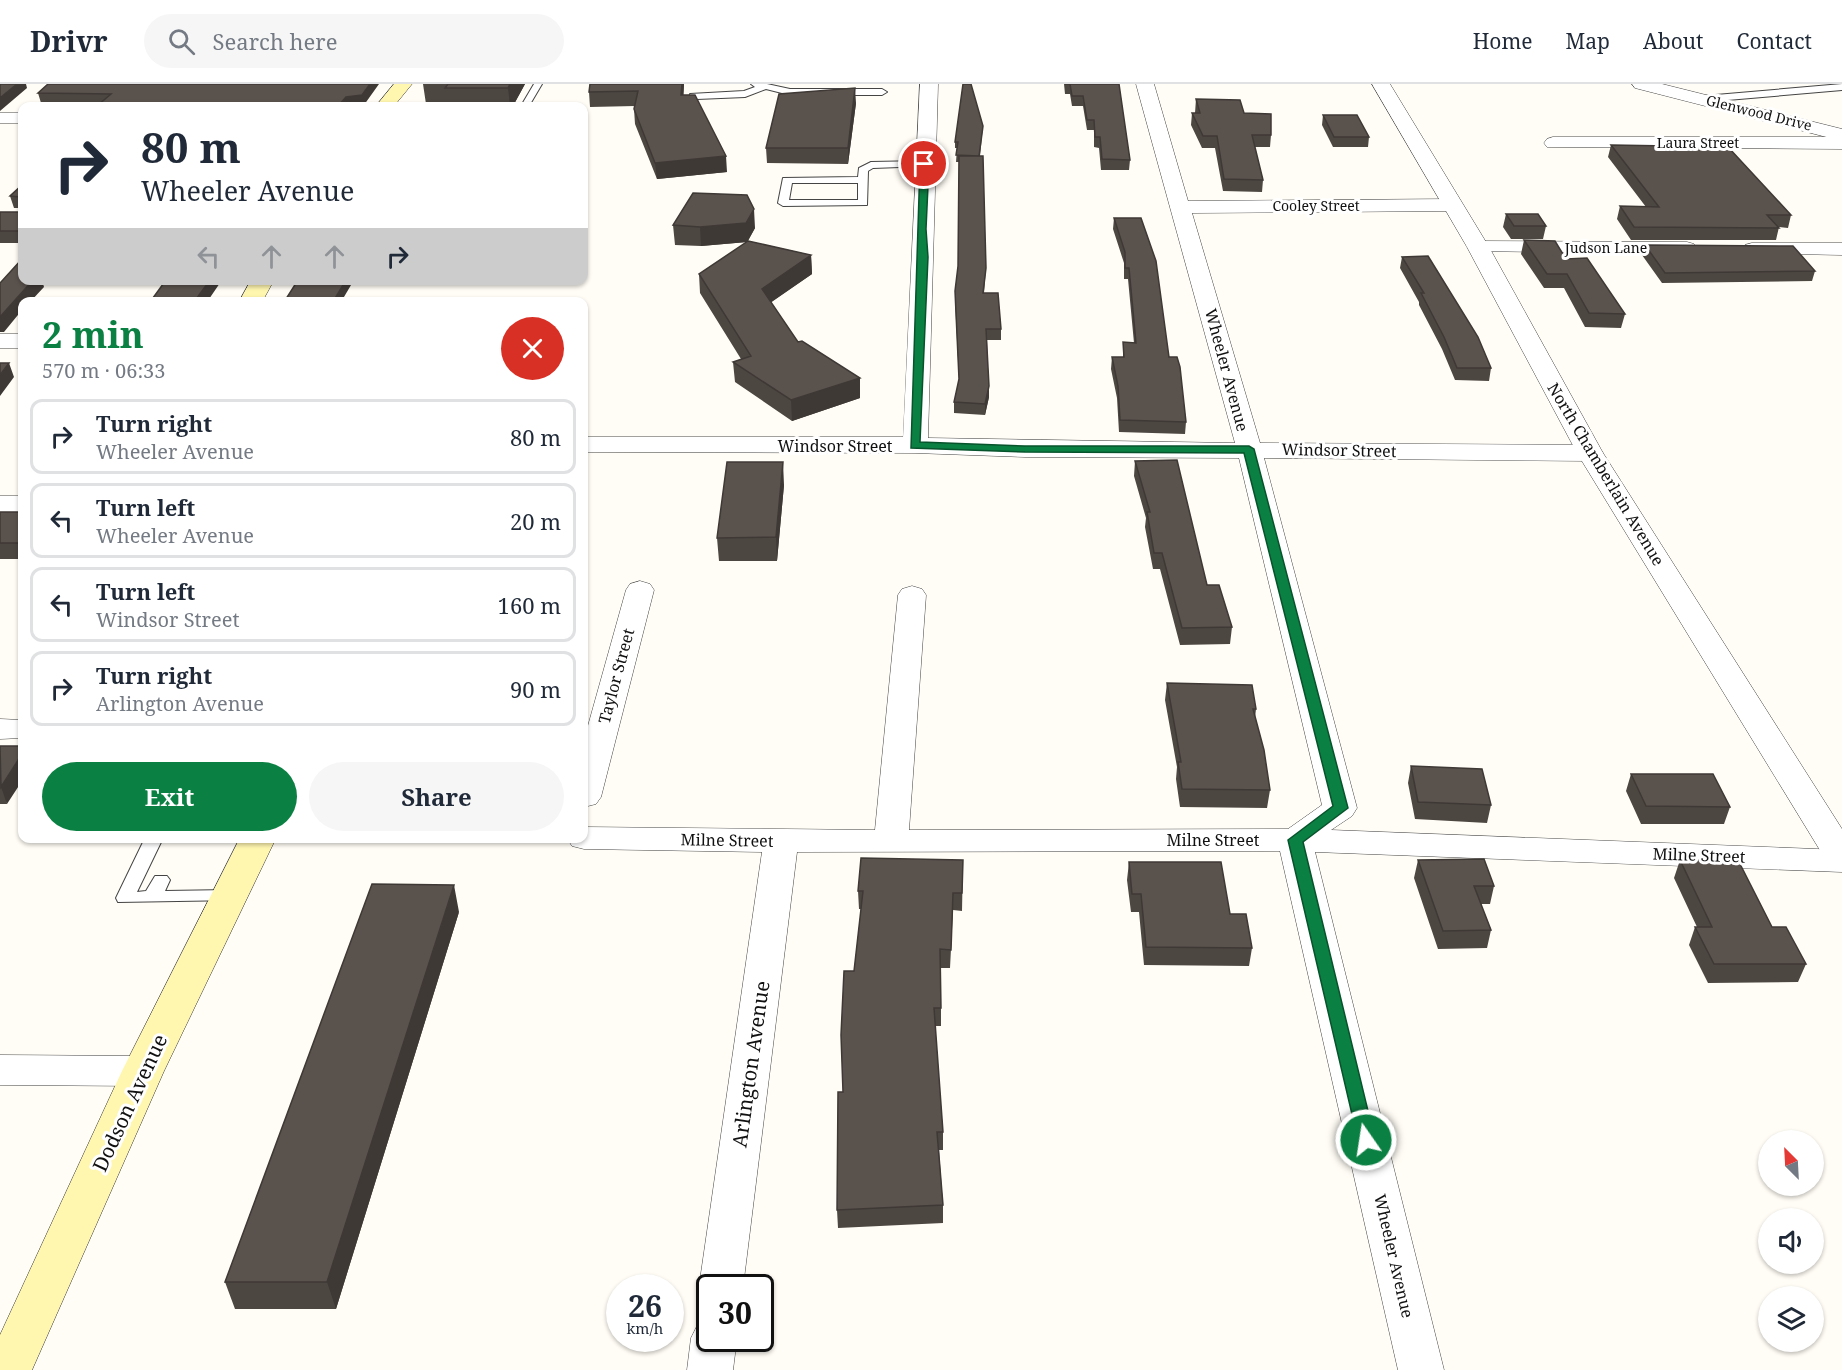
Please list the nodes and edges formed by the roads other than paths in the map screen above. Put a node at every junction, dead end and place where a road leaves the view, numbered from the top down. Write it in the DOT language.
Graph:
graph roads {
  1 [pos="403,84"];
  2 [pos="538,84"];
  3 [pos="929,84"];
  4 [pos="1144,84"];
  5 [pos="1381,84"];
  6 [pos="1641,84"];
  7 [pos="759,86"];
  8 [pos="1842,87"];
  9 [pos="882,92"];
  10 [pos="1704,99"];
  11 [pos="389,102"];
  12 [pos="527,102"];
  13 [pos="692,105"];
  14 [pos="0,118"];
  15 [pos="18,118"];
  16 [pos="1842,135"];
  17 [pos="1553,143"];
  18 [pos="1842,143"];
  19 [pos="924,164"];
  20 [pos="862,180"];
  21 [pos="1452,205"];
  22 [pos="1181,207"];
  23 [pos="1478,247"];
  24 [pos="1713,248"];
  25 [pos="1736,249"];
  26 [pos="1842,249"];
  27 [pos="0,341"];
  28 [pos="18,341"];
  29 [pos="588,445"];
  30 [pos="915,445"];
  31 [pos="1249,449"];
  32 [pos="1590,453"];
  33 [pos="0,504"];
  34 [pos="18,504"];
  35 [pos="639,590"];
  36 [pos="912,595"];
  37 [pos="0,729"];
  38 [pos="18,729"];
  39 [pos="588,782"];
  40 [pos="588,838"];
  41 [pos="891,839"];
  42 [pos="1295,840"];
  43 [pos="781,841"];
  44 [pos="152,843"];
  45 [pos="256,843"];
  46 [pos="1842,859"];
  47 [pos="161,880"];
  48 [pos="230,896"];
  49 [pos="153,897"];
  50 [pos="0,1070"];
  51 [pos="143,1071"];
  52 [pos="723,1274"];
  53 [pos="712,1352"];
  54 [pos="8,1370"];
  55 [pos="710,1370"];
  56 [pos="1421,1370"];
  1 -- 11 [label="main road"];
  2 -- 12 [label="lane"];
  3 -- 19 [label="street"];
  4 -- 22 [label="street, Wheeler Avenue"];
  5 -- 21 [label="street, North Chamberlain Avenue"];
  6 -- 10 [label="street, Glenwood Drive"];
  7 -- 9 [label="lane"];
  7 -- 13 [label="lane"];
  8 -- 10 [label="lane"];
  10 -- 16 [label="street, Glenwood Drive"];
  14 -- 15 [label="street"];
  17 -- 18 [label="street, Laura Street"];
  19 -- 20 [label="lane"];
  19 -- 30 [label="street"];
  20 -- 20 [label="lane"];
  21 -- 22 [label="street, Cooley Street"];
  21 -- 23 [label="street, North Chamberlain Avenue"];
  22 -- 31 [label="street, Wheeler Avenue"];
  23 -- 24 [label="street, Judson Lane"];
  23 -- 32 [label="street, North Chamberlain Avenue"];
  25 -- 26 [label="street"];
  27 -- 28 [label="street"];
  29 -- 30 [label="street, Windsor Street"];
  30 -- 31 [label="street, Windsor Street"];
  31 -- 32 [label="street, Windsor Street"];
  31 -- 42 [label="street, Wheeler Avenue"];
  32 -- 46 [label="street, North Chamberlain Avenue"];
  33 -- 34 [label="street"];
  35 -- 39 [label="street, Taylor Street"];
  36 -- 41 [label="street"];
  37 -- 38 [label="street"];
  40 -- 43 [label="street, Milne Street"];
  41 -- 42 [label="street, Milne Street"];
  41 -- 43 [label="street, Milne Street"];
  42 -- 46 [label="street, Milne Street"];
  42 -- 56 [label="street, Wheeler Avenue"];
  43 -- 52 [label="street, Arlington Avenue"];
  44 -- 49 [label="lane"];
  45 -- 48 [label="main road, Dodson Avenue"];
  47 -- 49 [label="lane"];
  48 -- 49 [label="lane"];
  48 -- 51 [label="main road, Dodson Avenue"];
  50 -- 51 [label="street"];
  51 -- 54 [label="main road, Dodson Avenue"];
  53 -- 55 [label="street"];
}
